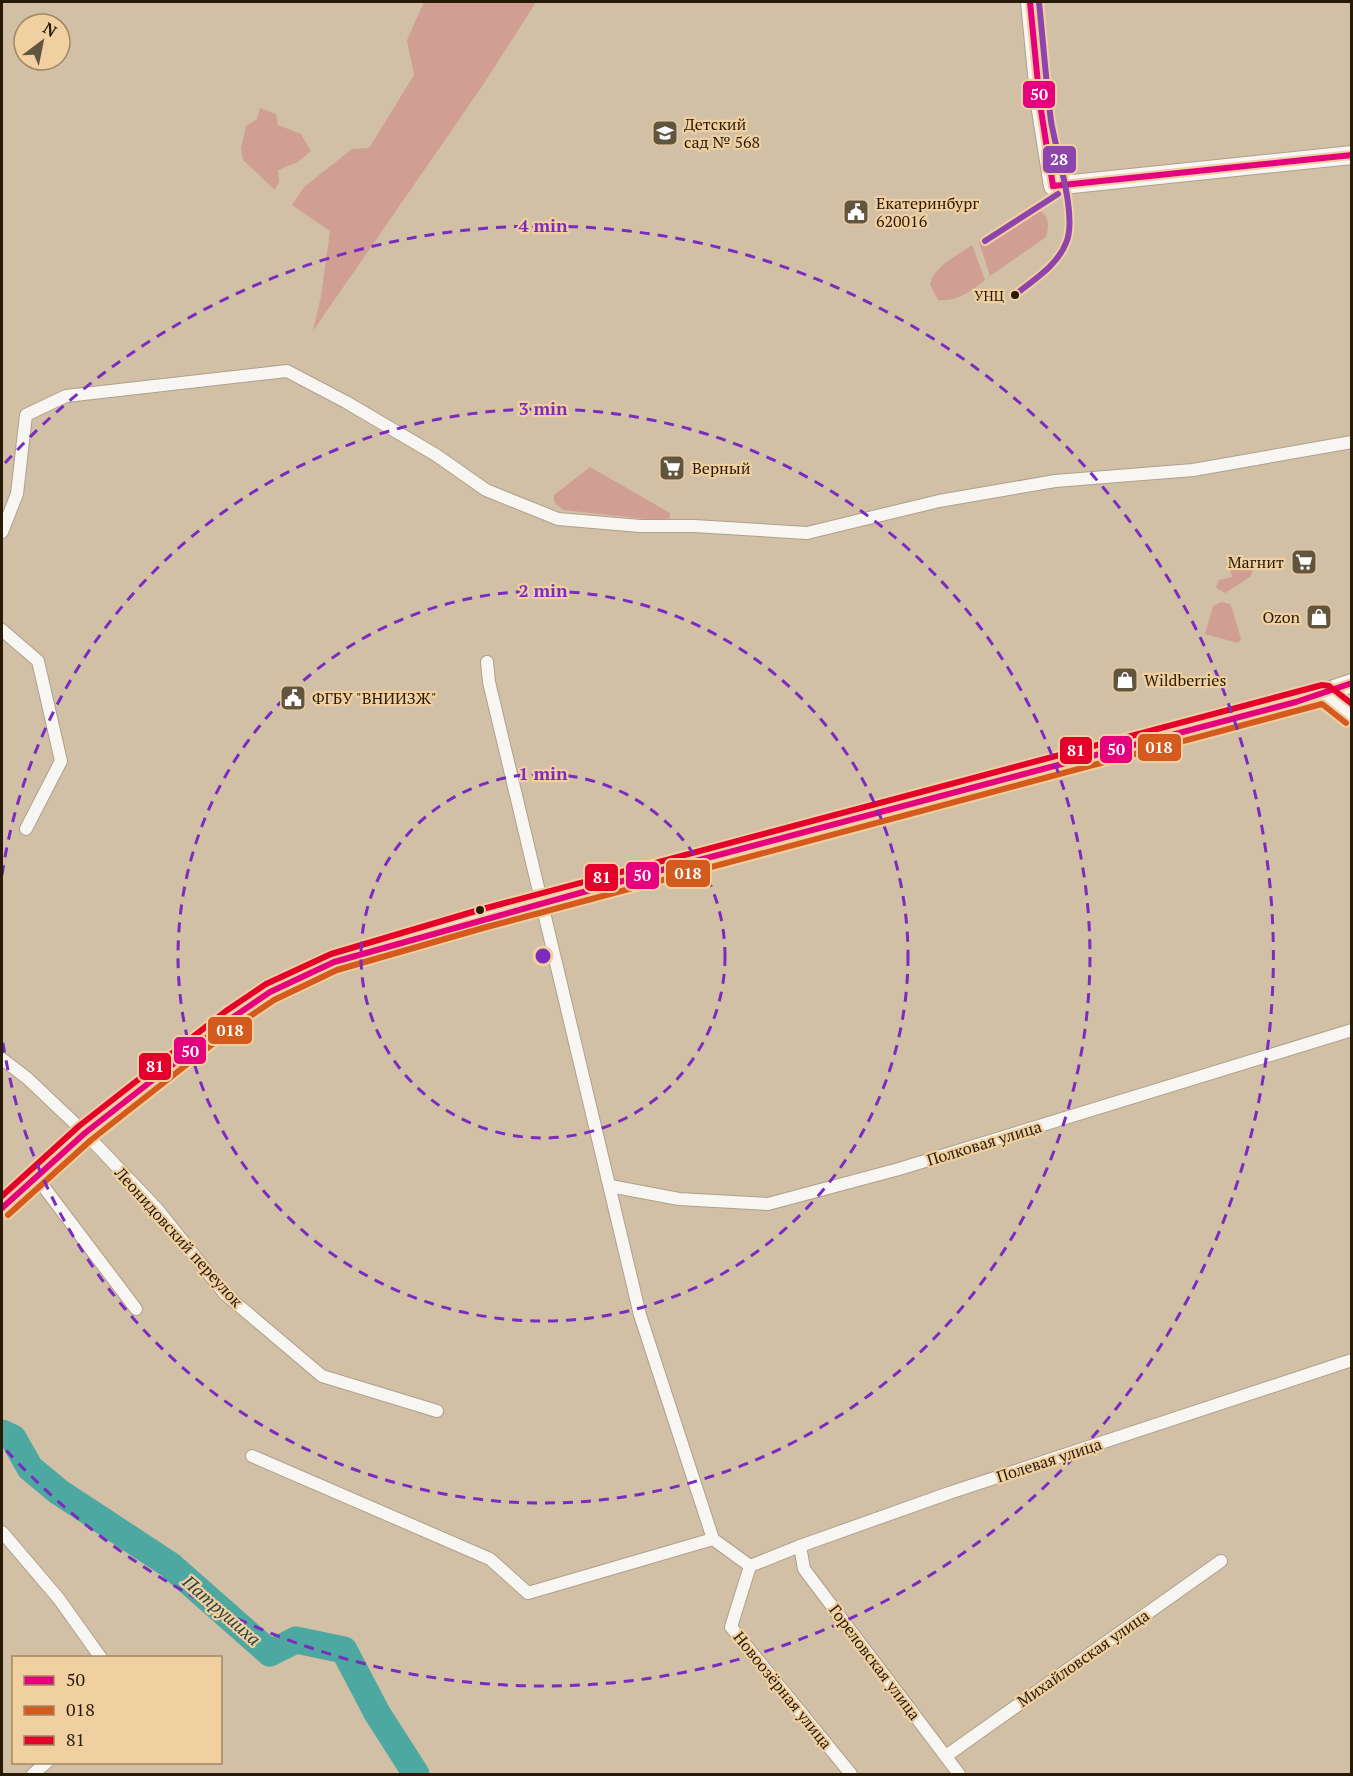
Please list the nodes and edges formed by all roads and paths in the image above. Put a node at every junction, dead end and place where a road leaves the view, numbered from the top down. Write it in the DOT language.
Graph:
graph roads {
  1 [pos="1030,2"];
  2 [pos="1352,155"];
  3 [pos="1352,442"];
  4 [pos="2,532"];
  5 [pos="2,630"];
  6 [pos="487,662"];
  7 [pos="1352,683"];
  8 [pos="1324,694"];
  9 [pos="1352,716"];
  10 [pos="26,829"];
  11 [pos="542,904"];
  12 [pos="1352,1030"];
  13 [pos="2,1059"];
  14 [pos="85,1133"];
  15 [pos="37,1178"];
  16 [pos="610,1186"];
  17 [pos="2,1208"];
  18 [pos="136,1309"];
  19 [pos="1352,1360"];
  20 [pos="437,1411"];
  21 [pos="252,1456"];
  22 [pos="2,1532"];
  23 [pos="713,1539"];
  24 [pos="800,1545"];
  25 [pos="1221,1561"];
  26 [pos="750,1566"];
  27 [pos="101,1656"];
  28 [pos="946,1756"];
  29 [pos="45,1764"];
  30 [pos="33,1774"];
  31 [pos="851,1774"];
  32 [pos="959,1774"];
  1 -- 2 [label="street"];
  3 -- 4 [label="street"];
  5 -- 10 [label="street"];
  6 -- 11 [label="street"];
  7 -- 8 [label="street"];
  8 -- 9 [label="street"];
  8 -- 11 [label="street"];
  11 -- 14 [label="street"];
  11 -- 16 [label="street"];
  12 -- 16 [label="street, Полковая улица"];
  13 -- 14 [label="street, Леонидовский переулок"];
  14 -- 15 [label="street"];
  14 -- 20 [label="street, Леонидовский переулок"];
  15 -- 17 [label="street"];
  15 -- 18 [label="street"];
  16 -- 23 [label="street"];
  19 -- 24 [label="street, Полевая улица"];
  21 -- 23 [label="street"];
  22 -- 27 [label="street"];
  23 -- 26 [label="street"];
  24 -- 26 [label="street, Полевая улица"];
  24 -- 28 [label="street, Гореловская улица"];
  25 -- 28 [label="street, Михайловская улица"];
  26 -- 31 [label="street, Новоозёрная улица"];
  28 -- 32 [label="street, Гореловская улица"];
  29 -- 30 [label="street"];
}
